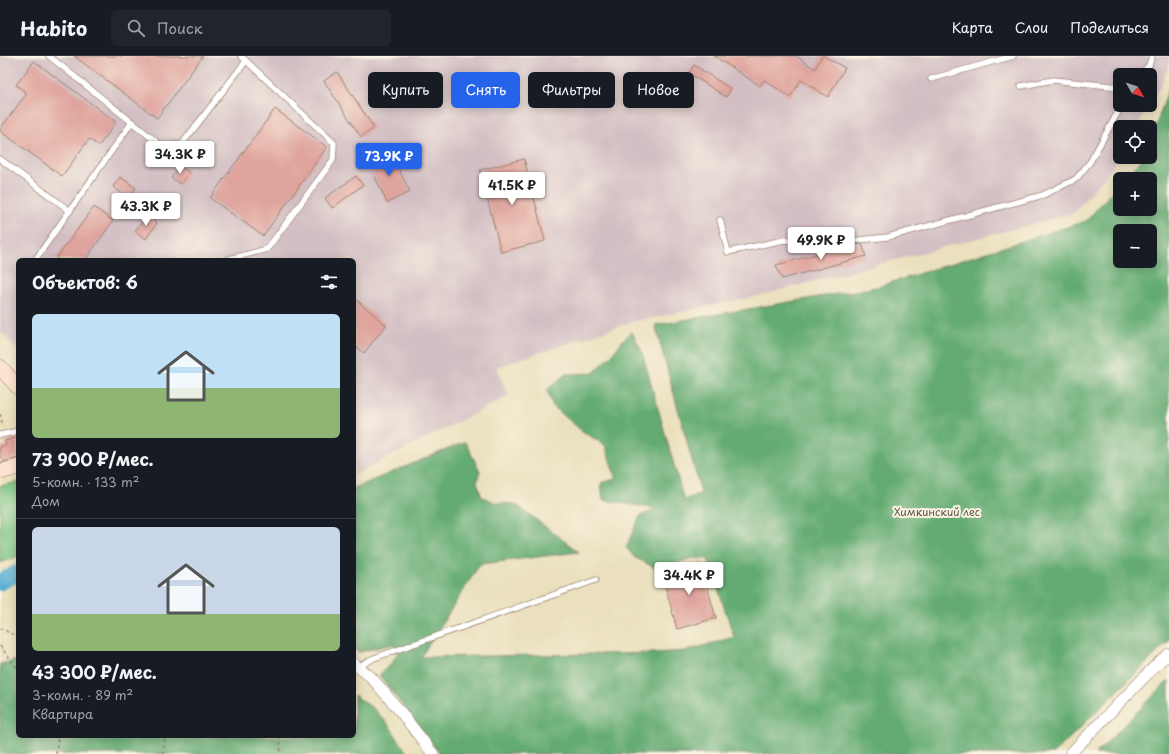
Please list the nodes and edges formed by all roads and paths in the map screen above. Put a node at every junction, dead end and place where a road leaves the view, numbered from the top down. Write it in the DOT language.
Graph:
graph roads {
  1 [pos="49,56"];
  2 [pos="241,56"];
  3 [pos="1013,56"];
  4 [pos="1152,56"];
  5 [pos="246,61"];
  6 [pos="1147,68"];
  7 [pos="931,78"];
  8 [pos="1021,86"];
  9 [pos="1113,86"];
  10 [pos="1118,112"];
  11 [pos="132,122"];
  12 [pos="0,159"];
  13 [pos="70,211"];
  14 [pos="720,220"];
  15 [pos="36,258"];
  16 [pos="233,258"];
  17 [pos="0,367"];
  18 [pos="16,381"];
  19 [pos="0,414"];
  20 [pos="16,432"];
  21 [pos="2,435"];
  22 [pos="16,468"];
  23 [pos="0,472"];
  24 [pos="596,580"];
  25 [pos="0,628"];
  26 [pos="16,636"];
  27 [pos="0,646"];
  28 [pos="1169,654"];
  29 [pos="356,665"];
  30 [pos="16,666"];
  31 [pos="58,738"];
  32 [pos="165,738"];
  33 [pos="279,738"];
  34 [pos="56,754"];
  35 [pos="163,754"];
  36 [pos="281,754"];
  37 [pos="433,754"];
  38 [pos="1070,754"];
  1 -- 11 [label="lane"];
  2 -- 5 [label="lane"];
  3 -- 7 [label="lane"];
  4 -- 6 [label="lane"];
  5 -- 11 [label="lane"];
  5 -- 16 [label="lane"];
  8 -- 9 [label="lane"];
  10 -- 14 [label="lane"];
  11 -- 13 [label="lane"];
  12 -- 13 [label="lane"];
  13 -- 15 [label="lane"];
  17 -- 18 [label="street"];
  19 -- 21 [label="path"];
  20 -- 21 [label="lane"];
  22 -- 23 [label="street"];
  24 -- 29 [label="lane"];
  25 -- 26 [label="path"];
  27 -- 30 [label="path"];
  28 -- 38 [label="street"];
  29 -- 37 [label="street"];
  31 -- 34 [label="path"];
  32 -- 35 [label="path"];
  33 -- 36 [label="path"];
}
